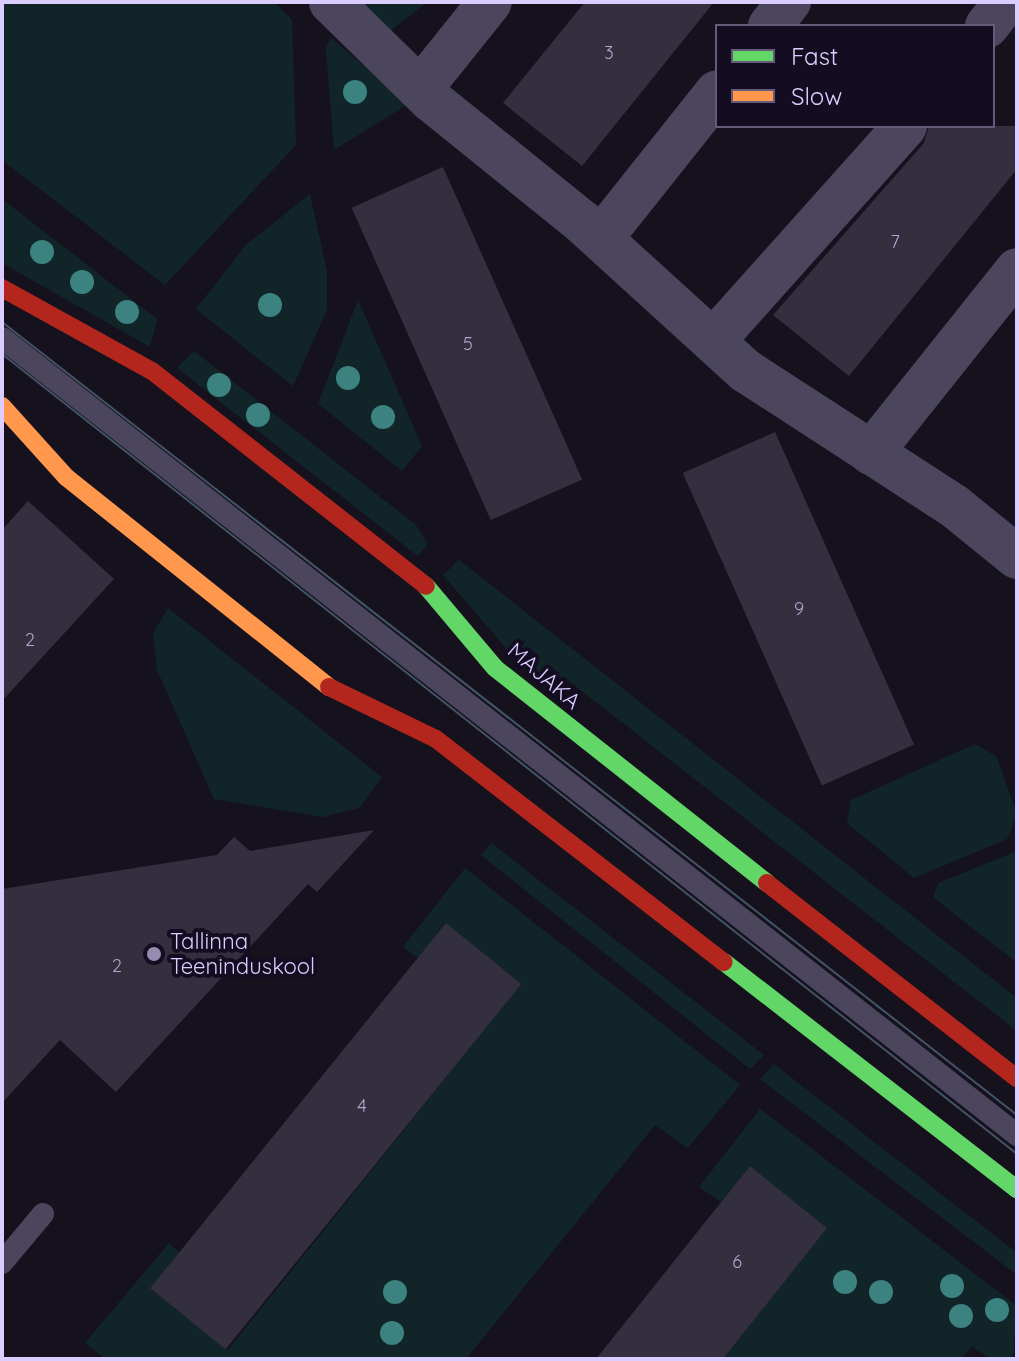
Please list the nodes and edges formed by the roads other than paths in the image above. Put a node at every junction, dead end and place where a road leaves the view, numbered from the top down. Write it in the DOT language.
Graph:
graph roads {
  1 [pos="331,2"];
  2 [pos="490,2"];
  3 [pos="789,2"];
  4 [pos="1006,2"];
  5 [pos="772,24"];
  6 [pos="989,24"];
  7 [pos="421,88"];
  8 [pos="715,95"];
  9 [pos="903,128"];
  10 [pos="601,238"];
  11 [pos="1017,270"];
  12 [pos="2,288"];
  13 [pos="2,338"];
  14 [pos="713,341"];
  15 [pos="2,406"];
  16 [pos="871,453"];
  17 [pos="1007,535"];
  18 [pos="1017,1078"];
  19 [pos="1017,1135"];
  20 [pos="1017,1189"];
  21 [pos="43,1214"];
  22 [pos="2,1263"];
  1 -- 7 [label="street"];
  2 -- 7 [label="street"];
  3 -- 5 [label="street"];
  4 -- 6 [label="street"];
  7 -- 10 [label="street"];
  8 -- 10 [label="street"];
  9 -- 14 [label="street"];
  10 -- 14 [label="street"];
  11 -- 16 [label="street"];
  12 -- 18 [label="street, MAJAKA"];
  13 -- 19 [label="lane"];
  14 -- 16 [label="street"];
  15 -- 20 [label="street"];
  16 -- 17 [label="street"];
  21 -- 22 [label="lane"];
}
